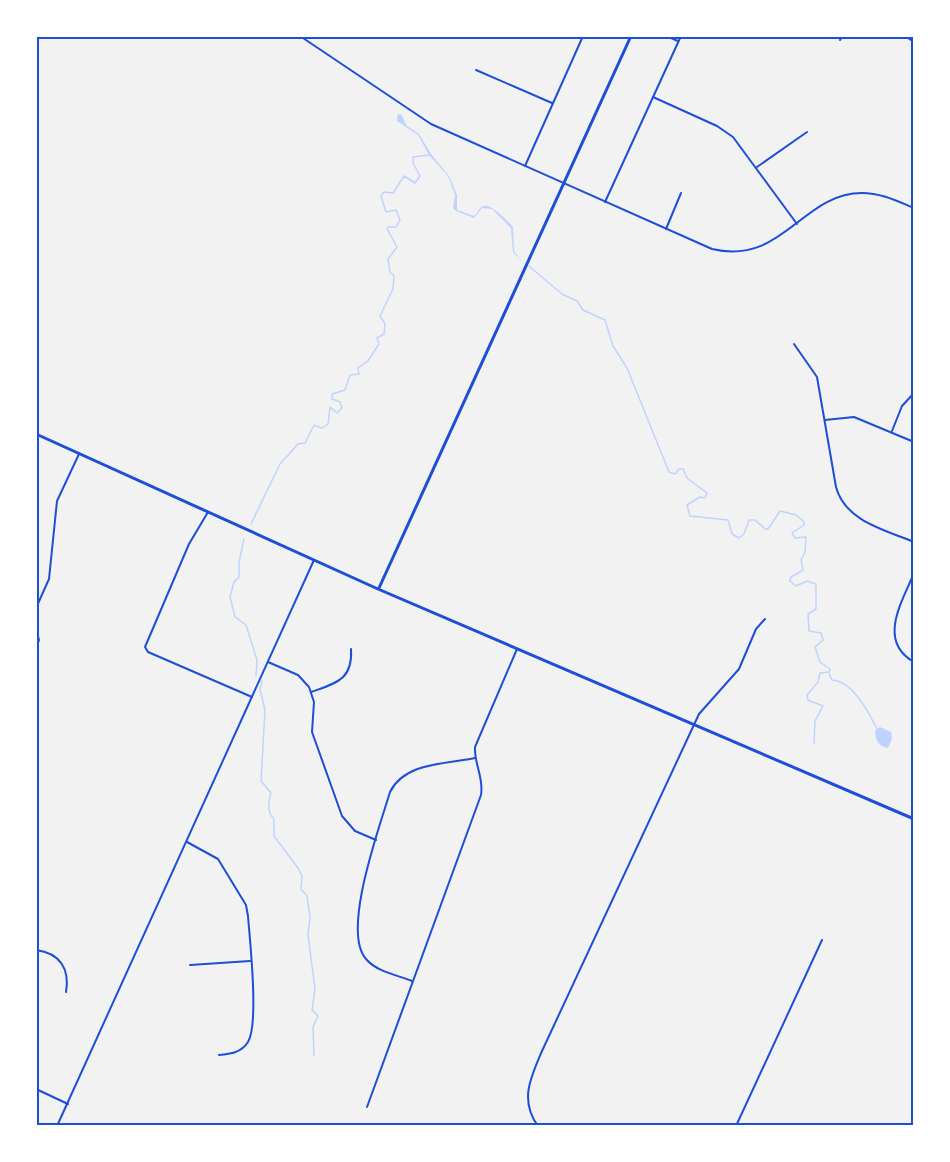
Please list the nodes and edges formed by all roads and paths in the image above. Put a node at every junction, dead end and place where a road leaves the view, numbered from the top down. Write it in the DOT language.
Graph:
graph roads {
  1 [pos="300,36"];
  2 [pos="583,36"];
  3 [pos="631,36"];
  4 [pos="666,36"];
  5 [pos="681,36"];
  6 [pos="842,36"];
  7 [pos="904,36"];
  8 [pos="840,40"];
  9 [pos="678,41"];
  10 [pos="914,42"];
  11 [pos="476,70"];
  12 [pos="653,97"];
  13 [pos="552,103"];
  14 [pos="807,132"];
  15 [pos="525,166"];
  16 [pos="757,167"];
  17 [pos="564,183"];
  18 [pos="681,193"];
  19 [pos="605,202"];
  20 [pos="914,208"];
  21 [pos="797,224"];
  22 [pos="666,229"];
  23 [pos="794,344"];
  24 [pos="914,393"];
  25 [pos="825,420"];
  26 [pos="891,432"];
  27 [pos="36,434"];
  28 [pos="914,442"];
  29 [pos="79,454"];
  30 [pos="208,512"];
  31 [pos="914,542"];
  32 [pos="314,560"];
  33 [pos="914,573"];
  34 [pos="378,589"];
  35 [pos="36,608"];
  36 [pos="765,619"];
  37 [pos="36,629"];
  38 [pos="36,647"];
  39 [pos="351,649"];
  40 [pos="517,649"];
  41 [pos="268,662"];
  42 [pos="914,662"];
  43 [pos="311,692"];
  44 [pos="252,697"];
  45 [pos="695,725"];
  46 [pos="475,758"];
  47 [pos="914,819"];
  48 [pos="376,840"];
  49 [pos="187,842"];
  50 [pos="822,940"];
  51 [pos="36,950"];
  52 [pos="250,961"];
  53 [pos="190,965"];
  54 [pos="412,981"];
  55 [pos="66,992"];
  56 [pos="219,1055"];
  57 [pos="36,1089"];
  58 [pos="68,1104"];
  59 [pos="367,1107"];
  60 [pos="57,1126"];
  61 [pos="537,1126"];
  62 [pos="736,1126"];
  1 -- 15 [label="street"];
  2 -- 13 [label="street"];
  3 -- 17 [label="street"];
  4 -- 9 [label="street"];
  5 -- 9 [label="street"];
  6 -- 8 [label="street"];
  7 -- 10 [label="street"];
  9 -- 12 [label="street"];
  11 -- 13 [label="street"];
  12 -- 16 [label="street"];
  12 -- 19 [label="street"];
  13 -- 15 [label="street"];
  14 -- 16 [label="street"];
  15 -- 17 [label="street"];
  16 -- 21 [label="street"];
  17 -- 19 [label="street"];
  17 -- 34 [label="street"];
  18 -- 22 [label="street"];
  19 -- 22 [label="street"];
  20 -- 21 [label="street"];
  21 -- 22 [label="street"];
  23 -- 25 [label="street"];
  24 -- 26 [label="street"];
  25 -- 26 [label="street"];
  25 -- 31 [label="street"];
  26 -- 28 [label="street"];
  27 -- 29 [label="street"];
  29 -- 30 [label="street"];
  29 -- 35 [label="street"];
  30 -- 32 [label="street"];
  30 -- 44 [label="street"];
  32 -- 34 [label="street"];
  32 -- 41 [label="street"];
  33 -- 42 [label="street"];
  34 -- 40 [label="street"];
  36 -- 45 [label="street"];
  37 -- 38 [label="street"];
  39 -- 43 [label="street"];
  40 -- 45 [label="street"];
  40 -- 46 [label="street"];
  41 -- 43 [label="street"];
  41 -- 44 [label="street"];
  43 -- 48 [label="street"];
  44 -- 49 [label="street"];
  45 -- 47 [label="street"];
  45 -- 61 [label="street"];
  46 -- 48 [label="street"];
  46 -- 54 [label="street"];
  48 -- 54 [label="street"];
  49 -- 52 [label="street"];
  49 -- 58 [label="street"];
  50 -- 62 [label="street"];
  51 -- 55 [label="street"];
  52 -- 53 [label="street"];
  52 -- 56 [label="street"];
  54 -- 59 [label="street"];
  57 -- 58 [label="street"];
  58 -- 60 [label="street"];
}
